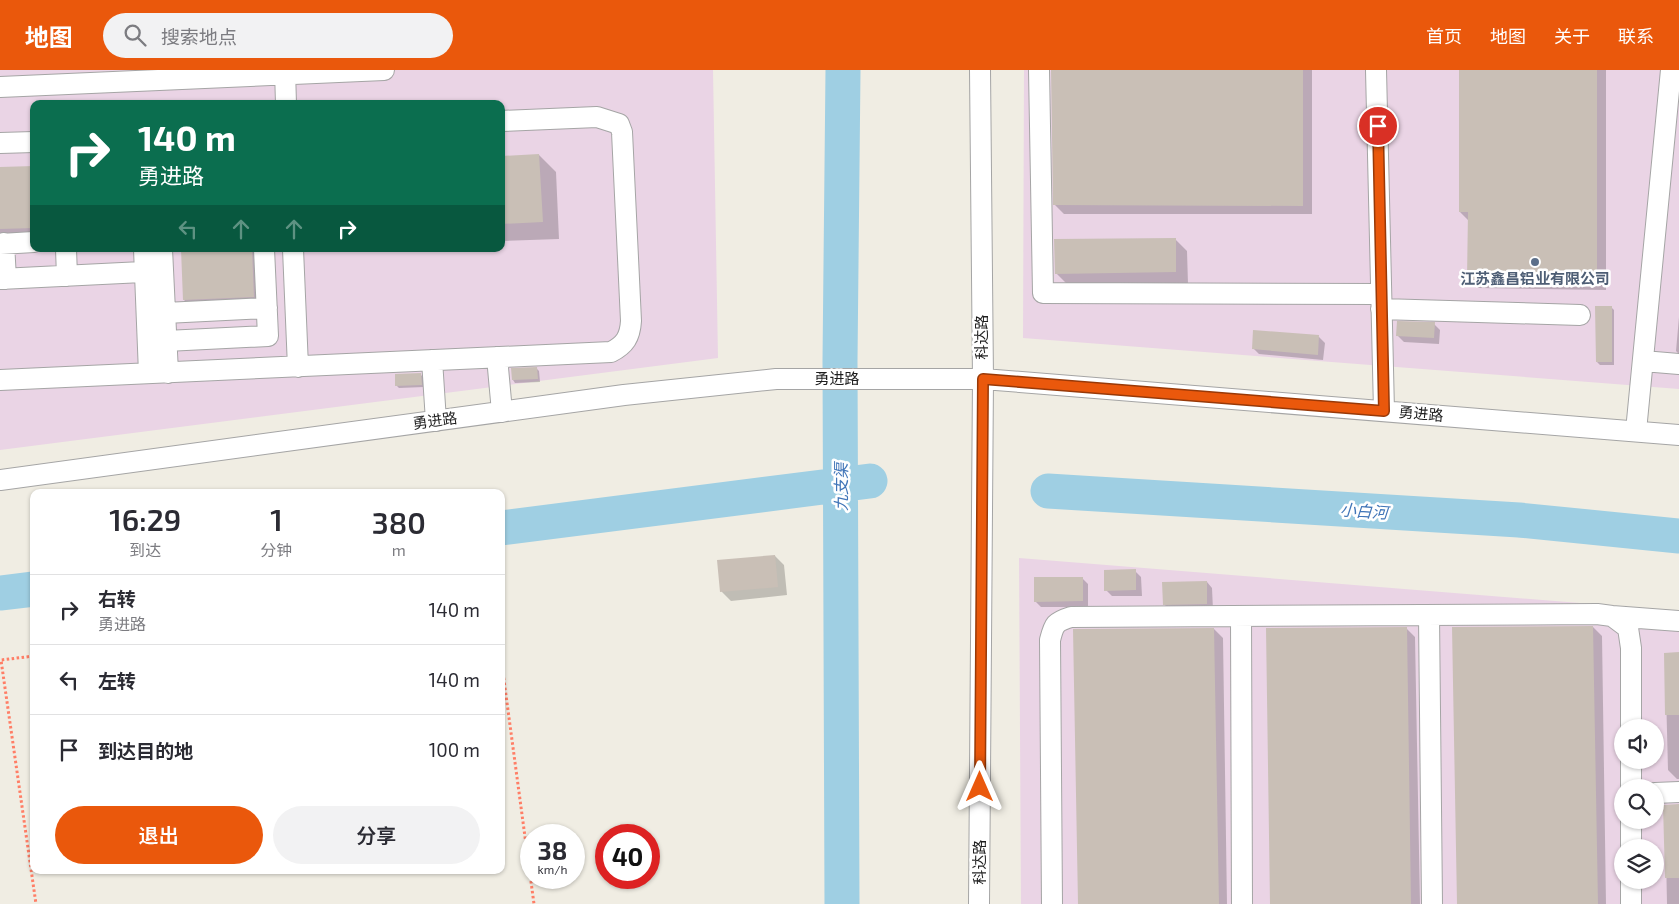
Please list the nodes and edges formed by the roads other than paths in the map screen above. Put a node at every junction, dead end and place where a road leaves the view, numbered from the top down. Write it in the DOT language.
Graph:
graph roads {
  1 [pos="384,70"];
  2 [pos="980,70"];
  3 [pos="1039,70"];
  4 [pos="1376,70"];
  5 [pos="1672,70"];
  6 [pos="285,72"];
  7 [pos="0,87"];
  8 [pos="286,100"];
  9 [pos="1674,106"];
  10 [pos="505,121"];
  11 [pos="30,142"];
  12 [pos="0,143"];
  13 [pos="30,242"];
  14 [pos="2,244"];
  15 [pos="66,252"];
  16 [pos="145,252"];
  17 [pos="161,252"];
  18 [pos="264,252"];
  19 [pos="293,252"];
  20 [pos="154,272"];
  21 [pos="67,276"];
  22 [pos="3,279"];
  23 [pos="1381,301"];
  24 [pos="266,308"];
  25 [pos="165,313"];
  26 [pos="1580,315"];
  27 [pos="166,341"];
  28 [pos="497,357"];
  29 [pos="432,360"];
  30 [pos="1643,361"];
  31 [pos="1679,364"];
  32 [pos="298,367"];
  33 [pos="158,373"];
  34 [pos="983,379"];
  35 [pos="0,380"];
  36 [pos="1384,411"];
  37 [pos="502,412"];
  38 [pos="436,421"];
  39 [pos="1636,432"];
  40 [pos="1679,435"];
  41 [pos="0,480"];
  42 [pos="1429,615"];
  43 [pos="1242,616"];
  44 [pos="1612,616"];
  45 [pos="1679,621"];
  46 [pos="1632,719"];
  47 [pos="1679,792"];
  48 [pos="1664,793"];
  49 [pos="1631,889"];
  50 [pos="979,904"];
  51 [pos="1052,904"];
  52 [pos="1242,904"];
  53 [pos="1432,904"];
  54 [pos="1631,904"];
  1 -- 6 [label="street"];
  2 -- 34 [label="street, 科达路"];
  3 -- 23 [label="street"];
  4 -- 23 [label="street"];
  5 -- 9 [label="street"];
  6 -- 7 [label="street"];
  6 -- 8 [label="street"];
  9 -- 30 [label="street"];
  10 -- 28 [label="street"];
  11 -- 12 [label="street"];
  13 -- 14 [label="street"];
  14 -- 22 [label="street"];
  15 -- 21 [label="street"];
  16 -- 20 [label="street"];
  17 -- 20 [label="street"];
  18 -- 24 [label="street"];
  19 -- 32 [label="street"];
  20 -- 21 [label="street"];
  20 -- 25 [label="street"];
  20 -- 33 [label="street"];
  21 -- 22 [label="street"];
  23 -- 26 [label="street"];
  23 -- 36 [label="street"];
  24 -- 25 [label="street"];
  24 -- 27 [label="street"];
  25 -- 27 [label="street"];
  27 -- 33 [label="street"];
  28 -- 29 [label="street"];
  28 -- 37 [label="street"];
  29 -- 32 [label="street"];
  29 -- 38 [label="street"];
  30 -- 31 [label="street"];
  30 -- 39 [label="street"];
  32 -- 33 [label="street"];
  33 -- 35 [label="street"];
  34 -- 36 [label="street, 勇进路"];
  34 -- 37 [label="street, 勇进路"];
  34 -- 50 [label="street, 科达路"];
  36 -- 39 [label="street, 勇进路"];
  37 -- 38 [label="street, 勇进路"];
  38 -- 41 [label="street, 勇进路"];
  39 -- 40 [label="street, 勇进路"];
  42 -- 43 [label="street"];
  42 -- 44 [label="street"];
  42 -- 53 [label="street"];
  43 -- 51 [label="street"];
  43 -- 52 [label="street"];
  44 -- 45 [label="street"];
  44 -- 46 [label="street"];
  47 -- 48 [label="street"];
  49 -- 54 [label="street"];
}
